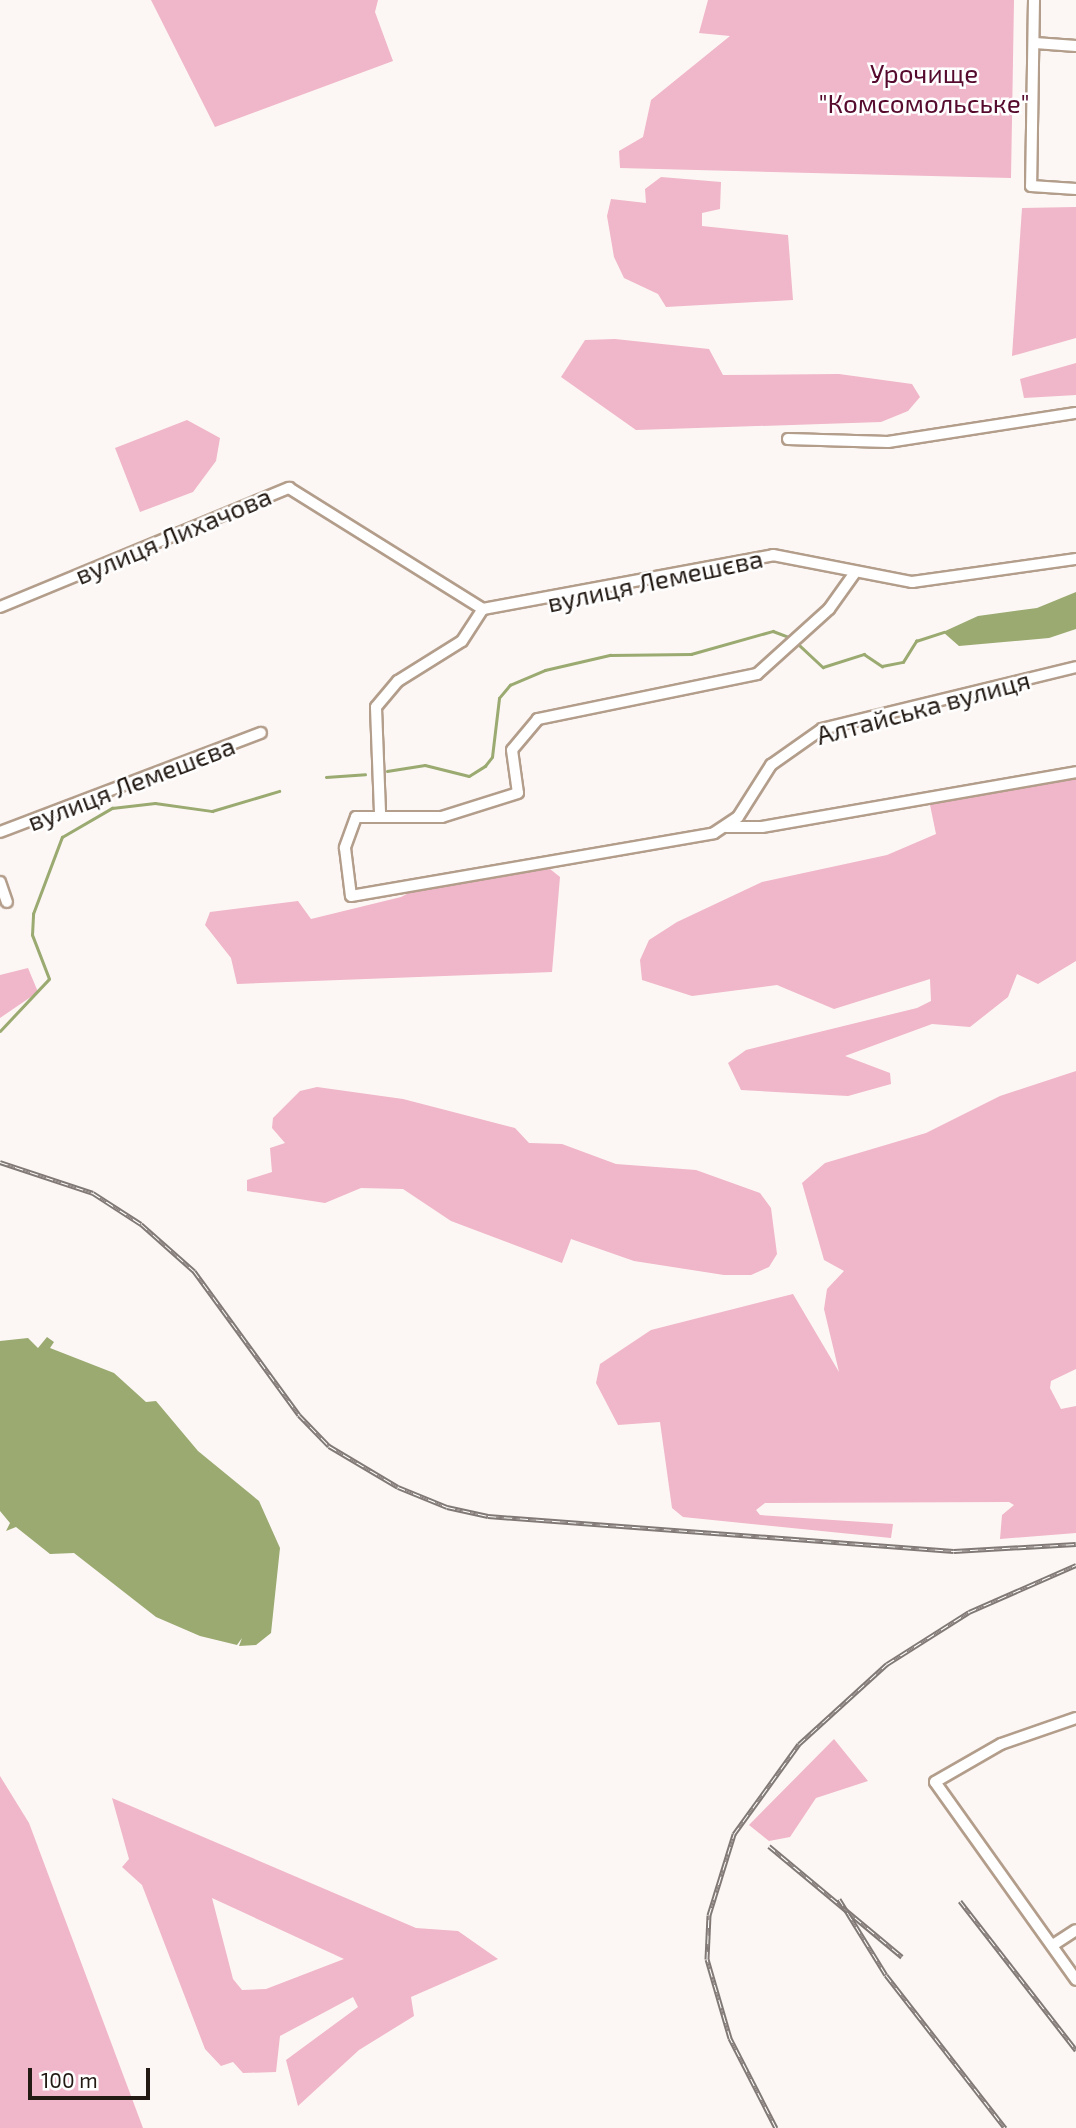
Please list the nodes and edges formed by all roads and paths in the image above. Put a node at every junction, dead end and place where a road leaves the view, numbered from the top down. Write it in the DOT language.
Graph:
graph roads {
  1 [pos="1034,0"];
  2 [pos="1035,44"];
  3 [pos="1076,46"];
  4 [pos="1076,189"];
  5 [pos="1076,413"];
  6 [pos="788,439"];
  7 [pos="1076,559"];
  8 [pos="854,573"];
  9 [pos="0,607"];
  10 [pos="484,609"];
  11 [pos="1076,667"];
  12 [pos="261,733"];
  13 [pos="1076,772"];
  14 [pos="380,812"];
  15 [pos="726,827"];
  16 [pos="0,832"];
  17 [pos="0,882"];
  18 [pos="7,902"];
  19 [pos="1076,1718"];
  20 [pos="1076,1930"];
  21 [pos="1053,1945"];
  22 [pos="1076,1980"];
  1 -- 2 [label="street"];
  2 -- 3 [label="street"];
  2 -- 4 [label="street"];
  5 -- 6 [label="street"];
  7 -- 8 [label="street, вулиця Лемешєва"];
  8 -- 10 [label="street, вулиця Лемешєва"];
  8 -- 14 [label="street"];
  9 -- 10 [label="street, вулиця Лихачова"];
  10 -- 14 [label="street"];
  11 -- 15 [label="street, Алтайська вулиця"];
  12 -- 16 [label="street, вулиця Лемешєва"];
  13 -- 15 [label="street"];
  14 -- 15 [label="street"];
  17 -- 18 [label="street"];
  19 -- 21 [label="street"];
  20 -- 21 [label="street"];
  21 -- 22 [label="street"];
}
